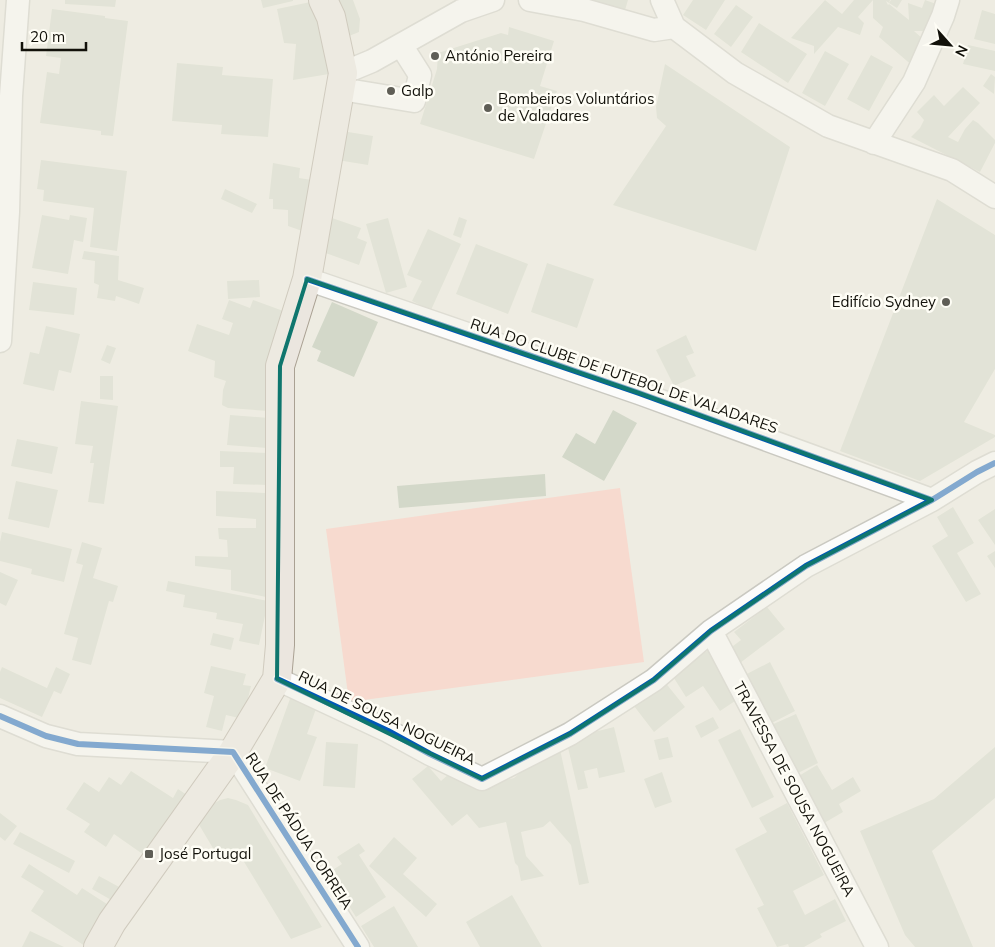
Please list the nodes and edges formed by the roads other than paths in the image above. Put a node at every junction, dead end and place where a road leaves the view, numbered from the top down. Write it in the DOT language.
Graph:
graph roads {
  1 [pos="18,0"];
  2 [pos="323,0"];
  3 [pos="493,0"];
  4 [pos="530,0"];
  5 [pos="662,0"];
  6 [pos="948,0"];
  7 [pos="459,6"];
  8 [pos="674,27"];
  9 [pos="401,45"];
  10 [pos="342,81"];
  11 [pos="874,143"];
  12 [pos="995,197"];
  13 [pos="307,280"];
  14 [pos="0,341"];
  15 [pos="995,463"];
  16 [pos="932,500"];
  17 [pos="711,631"];
  18 [pos="277,679"];
  19 [pos="0,716"];
  20 [pos="233,752"];
  21 [pos="98,947"];
  22 [pos="358,947"];
  23 [pos="877,947"];
  1 -- 14 [label="street"];
  2 -- 10 [label="main road"];
  3 -- 7 [label="street"];
  4 -- 8 [label="street"];
  5 -- 8 [label="street"];
  6 -- 11 [label="street"];
  7 -- 9 [label="street"];
  8 -- 11 [label="street"];
  9 -- 10 [label="street"];
  9 -- 10 [label="street"];
  10 -- 13 [label="main road"];
  11 -- 12 [label="street"];
  13 -- 16 [label="street, RUA DO CLUBE DE FUTEBOL DE VALADARES"];
  13 -- 18 [label="main road"];
  15 -- 16 [label="street, RUA DE SOUSA NOGUEIRA"];
  16 -- 17 [label="street, RUA DE SOUSA NOGUEIRA"];
  17 -- 18 [label="street, RUA DE SOUSA NOGUEIRA"];
  17 -- 23 [label="street, TRAVESSA DE SOUSA NOGUEIRA"];
  18 -- 20 [label="main road"];
  19 -- 20 [label="street, RUA DE PÁDUA CORREIA"];
  20 -- 21 [label="main road"];
  20 -- 22 [label="street, RUA DE PÁDUA CORREIA"];
}
